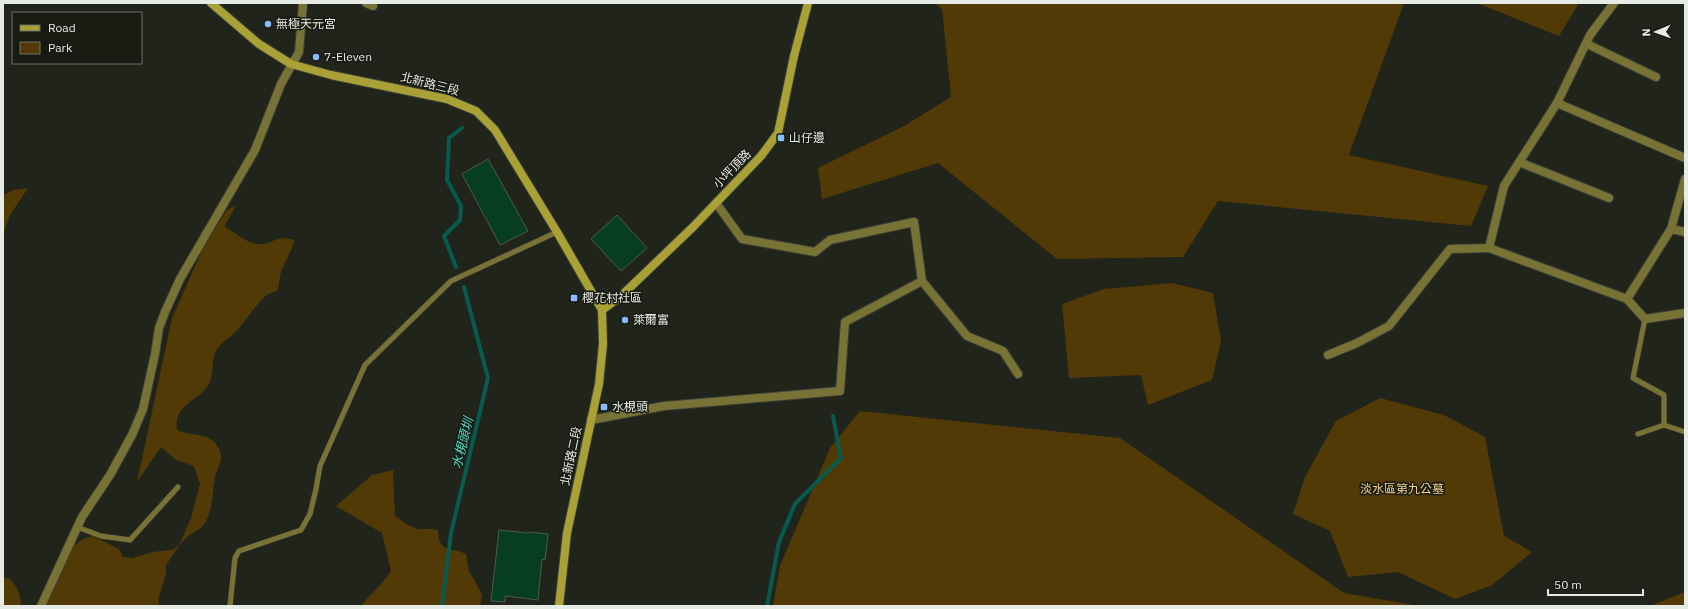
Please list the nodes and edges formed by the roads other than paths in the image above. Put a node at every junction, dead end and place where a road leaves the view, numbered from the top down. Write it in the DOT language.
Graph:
graph roads {
  1 [pos="211,3"];
  2 [pos="304,3"];
  3 [pos="808,3"];
  4 [pos="1614,3"];
  5 [pos="1587,44"];
  6 [pos="291,64"];
  7 [pos="1656,77"];
  8 [pos="1557,103"];
  9 [pos="1685,158"];
  10 [pos="1520,162"];
  11 [pos="1685,179"];
  12 [pos="1609,198"];
  13 [pos="716,203"];
  14 [pos="1671,229"];
  15 [pos="557,232"];
  16 [pos="1685,232"];
  17 [pos="1489,248"];
  18 [pos="922,281"];
  19 [pos="1627,299"];
  20 [pos="602,310"];
  21 [pos="1685,313"];
  22 [pos="1645,319"];
  23 [pos="1328,356"];
  24 [pos="1018,374"];
  25 [pos="591,420"];
  26 [pos="1664,425"];
  27 [pos="1685,432"];
  28 [pos="1638,434"];
  29 [pos="178,487"];
  30 [pos="77,527"];
  31 [pos="41,606"];
  32 [pos="230,606"];
  33 [pos="559,606"];
  1 -- 6 [label="main road, 北新路三段"];
  2 -- 6 [label="street"];
  3 -- 13 [label="main road, 小坪頂路"];
  4 -- 5 [label="street"];
  5 -- 7 [label="street"];
  5 -- 8 [label="street"];
  6 -- 15 [label="main road, 北新路三段"];
  6 -- 30 [label="street"];
  8 -- 9 [label="street"];
  8 -- 10 [label="street"];
  10 -- 12 [label="street"];
  10 -- 17 [label="street"];
  11 -- 14 [label="street"];
  13 -- 18 [label="street"];
  13 -- 20 [label="main road, 小坪頂路"];
  14 -- 16 [label="street"];
  14 -- 19 [label="street"];
  15 -- 20 [label="main road, 北新路三段"];
  15 -- 32 [label="lane"];
  17 -- 19 [label="street"];
  17 -- 23 [label="street"];
  18 -- 24 [label="street"];
  18 -- 25 [label="street"];
  19 -- 22 [label="street"];
  20 -- 25 [label="main road, 北新路二段"];
  21 -- 22 [label="street"];
  22 -- 26 [label="lane"];
  25 -- 33 [label="main road, 北新路二段"];
  26 -- 27 [label="lane"];
  26 -- 28 [label="lane"];
  29 -- 30 [label="lane"];
  30 -- 31 [label="street"];
}
